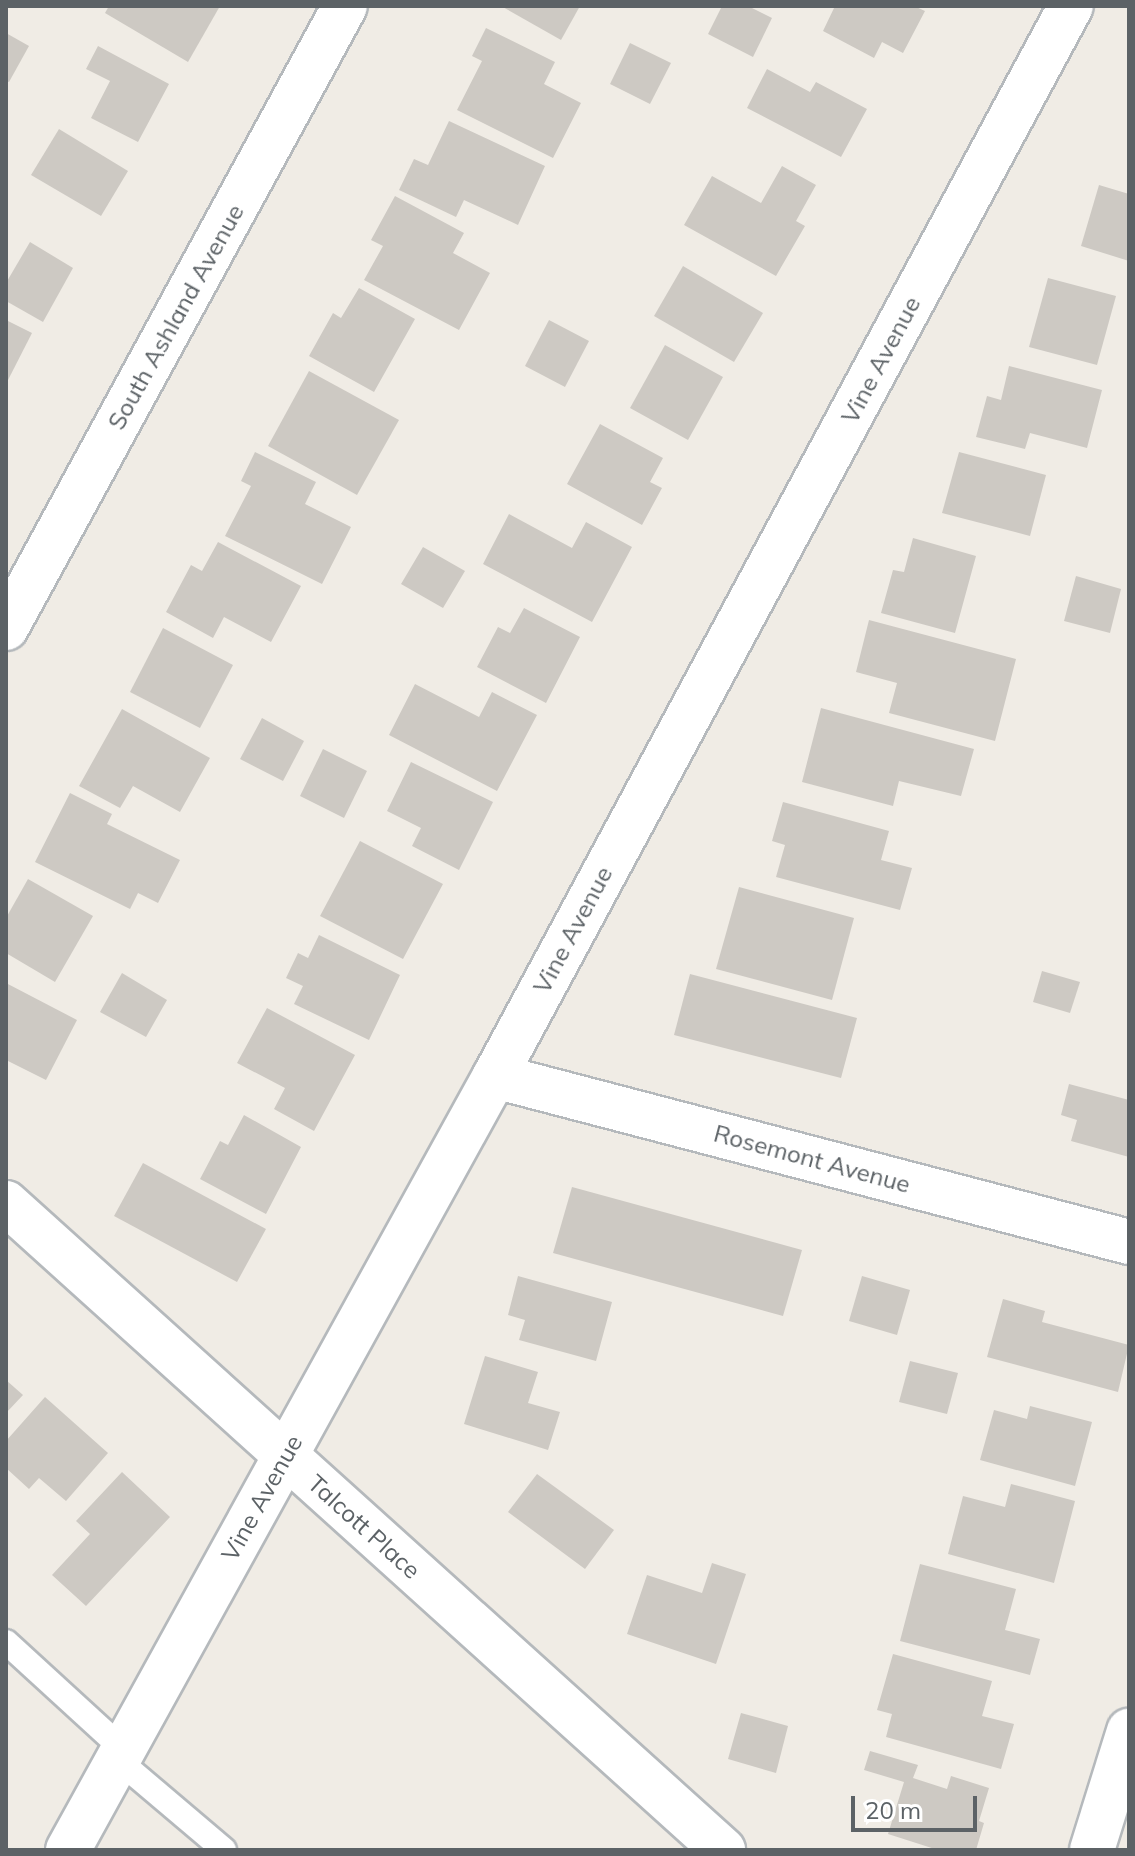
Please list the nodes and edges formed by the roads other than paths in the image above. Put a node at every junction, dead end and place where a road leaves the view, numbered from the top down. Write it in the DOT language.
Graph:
graph roads {
  1 [pos="345,6"];
  2 [pos="1071,6"];
  3 [pos="6,628"];
  4 [pos="495,1076"];
  5 [pos="6,1203"];
  6 [pos="1129,1242"];
  7 [pos="285,1456"];
  8 [pos="6,1642"];
  9 [pos="1129,1731"];
  10 [pos="121,1755"];
  11 [pos="68,1850"];
  12 [pos="224,1850"];
  13 [pos="723,1850"];
  14 [pos="1092,1850"];
  1 -- 3 [label="street, South Ashland Avenue"];
  2 -- 4 [label="street, Vine Avenue"];
  4 -- 6 [label="street, Rosemont Avenue"];
  4 -- 7 [label="street, Vine Avenue"];
  5 -- 7 [label="street, Talcott Place"];
  7 -- 10 [label="street, Vine Avenue"];
  7 -- 13 [label="street, Talcott Place"];
  8 -- 10 [label="lane"];
  9 -- 14 [label="street"];
  10 -- 11 [label="street, Vine Avenue"];
  10 -- 12 [label="lane"];
}
